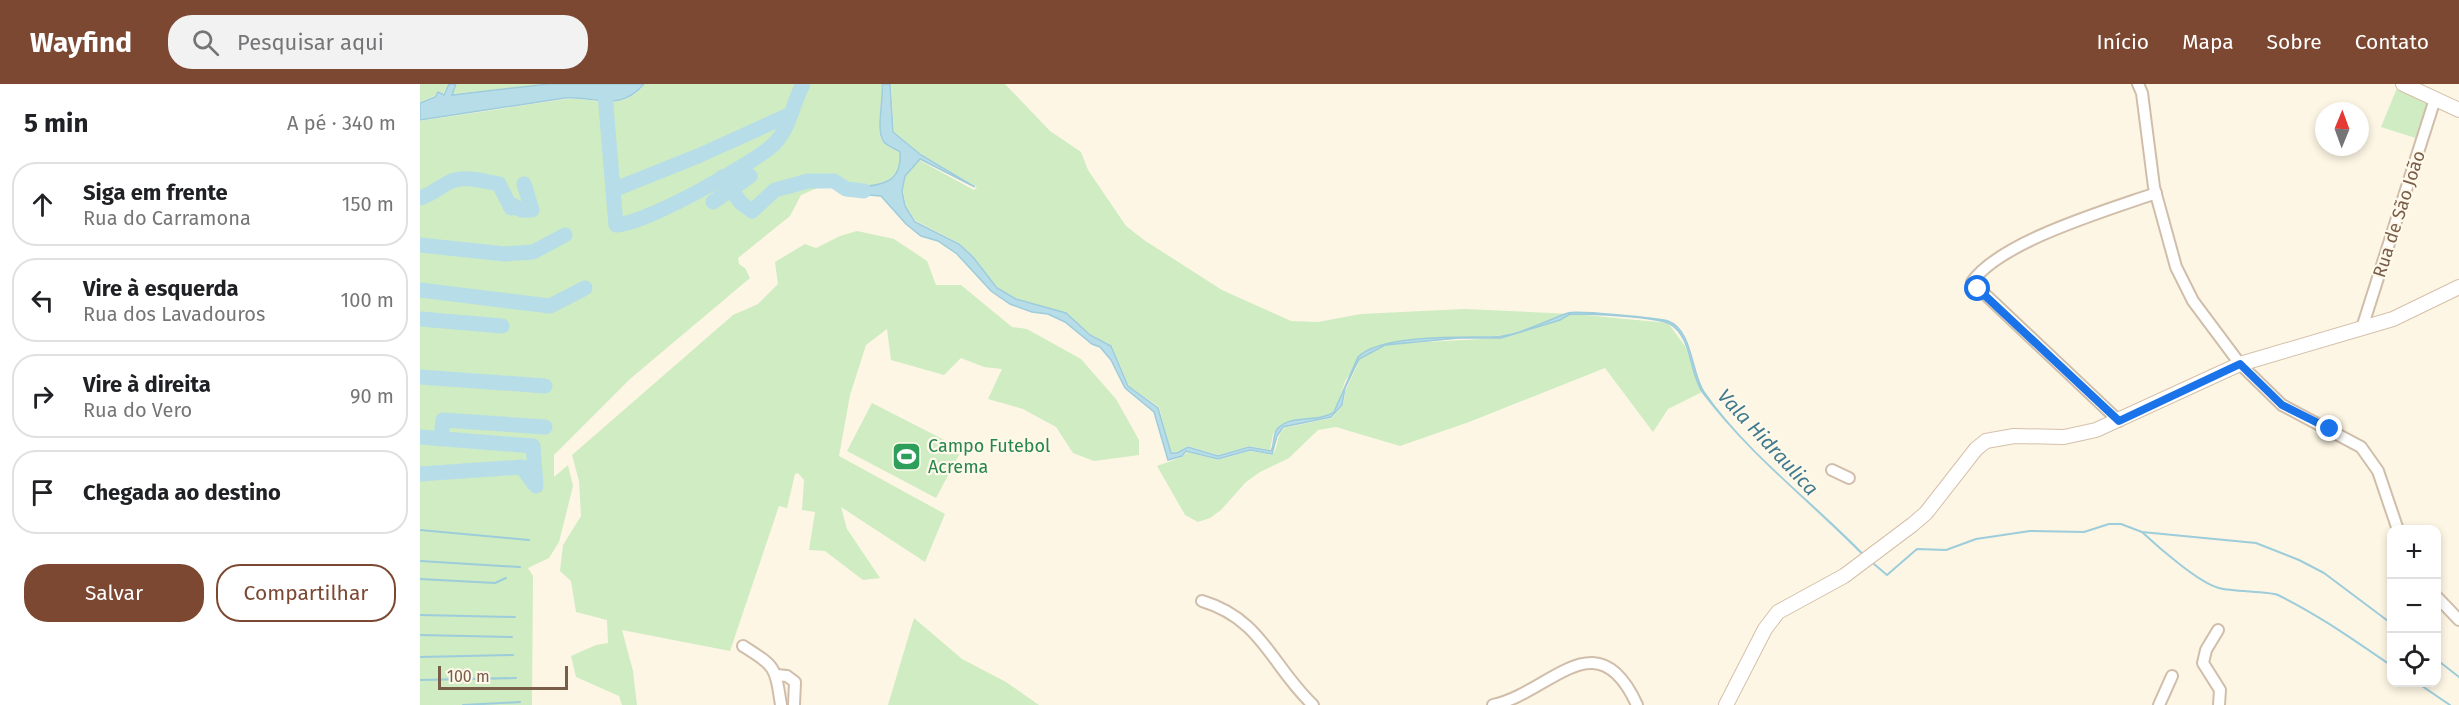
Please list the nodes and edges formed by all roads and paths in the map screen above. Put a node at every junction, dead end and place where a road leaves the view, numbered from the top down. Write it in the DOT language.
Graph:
graph roads {
  1 [pos="2138,84"];
  2 [pos="2406,85"];
  3 [pos="2435,99"];
  4 [pos="2459,111"];
  5 [pos="2156,193"];
  6 [pos="2459,287"];
  7 [pos="2362,328"];
  8 [pos="2240,364"];
  9 [pos="2119,421"];
  10 [pos="1832,470"];
  11 [pos="1849,478"];
  12 [pos="2396,525"];
  13 [pos="1202,601"];
  14 [pos="2441,601"];
  15 [pos="2459,620"];
  16 [pos="2218,630"];
  17 [pos="743,646"];
  18 [pos="776,675"];
  19 [pos="2172,676"];
  20 [pos="781,705"];
  21 [pos="794,705"];
  22 [pos="1312,705"];
  23 [pos="1493,705"];
  24 [pos="1637,705"];
  25 [pos="1726,705"];
  26 [pos="2159,705"];
  27 [pos="2219,705"];
  1 -- 5 [label="street"];
  2 -- 3 [label="street"];
  3 -- 4 [label="street"];
  3 -- 7 [label="street, Rua de São João"];
  5 -- 8 [label="street"];
  5 -- 9 [label="street"];
  6 -- 7 [label="street"];
  7 -- 8 [label="street"];
  8 -- 9 [label="street"];
  8 -- 12 [label="street"];
  9 -- 25 [label="street"];
  10 -- 11 [label="street"];
  13 -- 22 [label="street"];
  14 -- 15 [label="street"];
  16 -- 27 [label="street"];
  17 -- 18 [label="street"];
  18 -- 20 [label="street"];
  18 -- 21 [label="street"];
  19 -- 26 [label="street"];
  23 -- 24 [label="street"];
}
